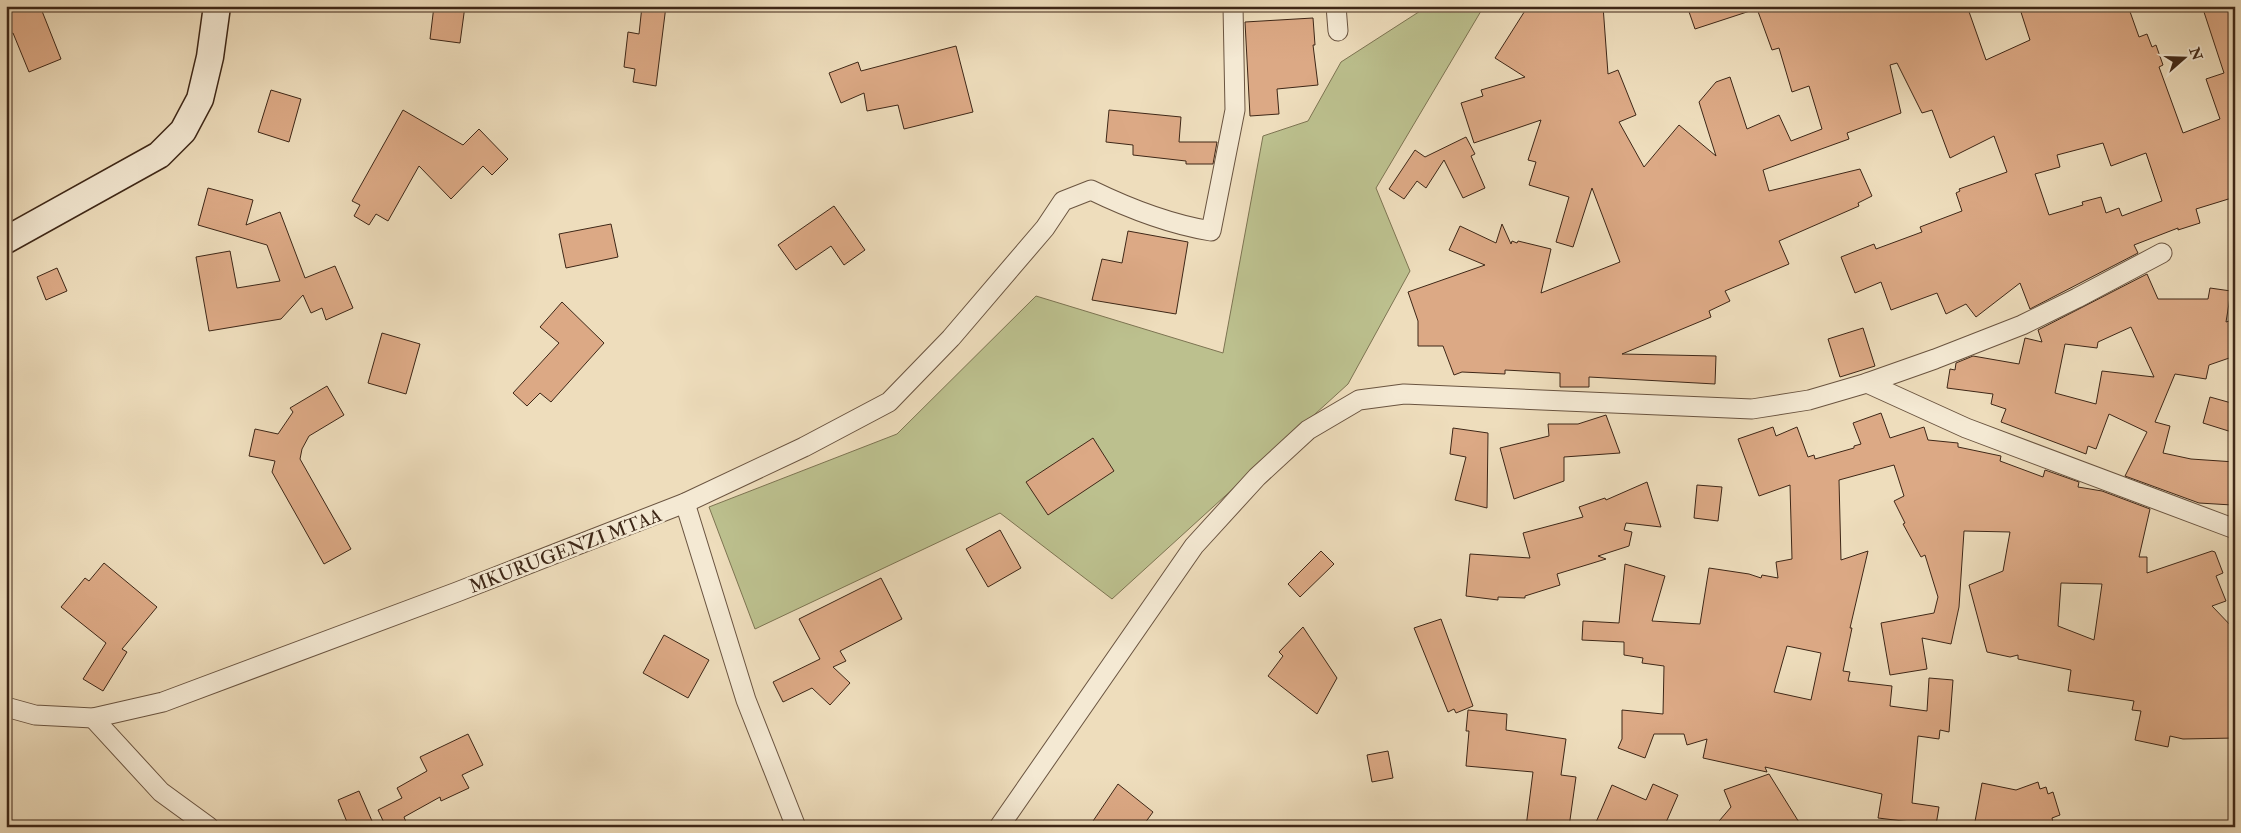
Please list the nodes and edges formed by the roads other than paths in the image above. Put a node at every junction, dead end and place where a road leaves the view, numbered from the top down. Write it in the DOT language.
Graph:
graph roads {
  1 [pos="217,6"];
  2 [pos="1233,6"];
  3 [pos="1336,6"];
  4 [pos="1338,31"];
  5 [pos="6,240"];
  6 [pos="2162,253"];
  7 [pos="1867,383"];
  8 [pos="685,503"];
  9 [pos="2235,528"];
  10 [pos="6,707"];
  11 [pos="93,718"];
  12 [pos="209,827"];
  13 [pos="796,827"];
  14 [pos="999,827"];
  1 -- 5 [label="main road"];
  2 -- 8 [label="street, MKURUGENZI MTAA"];
  3 -- 4 [label="street"];
  6 -- 7 [label="street"];
  7 -- 9 [label="street"];
  7 -- 14 [label="street"];
  8 -- 11 [label="street, MKURUGENZI MTAA"];
  8 -- 13 [label="street"];
  10 -- 11 [label="street, MKURUGENZI MTAA"];
  11 -- 12 [label="street"];
}
